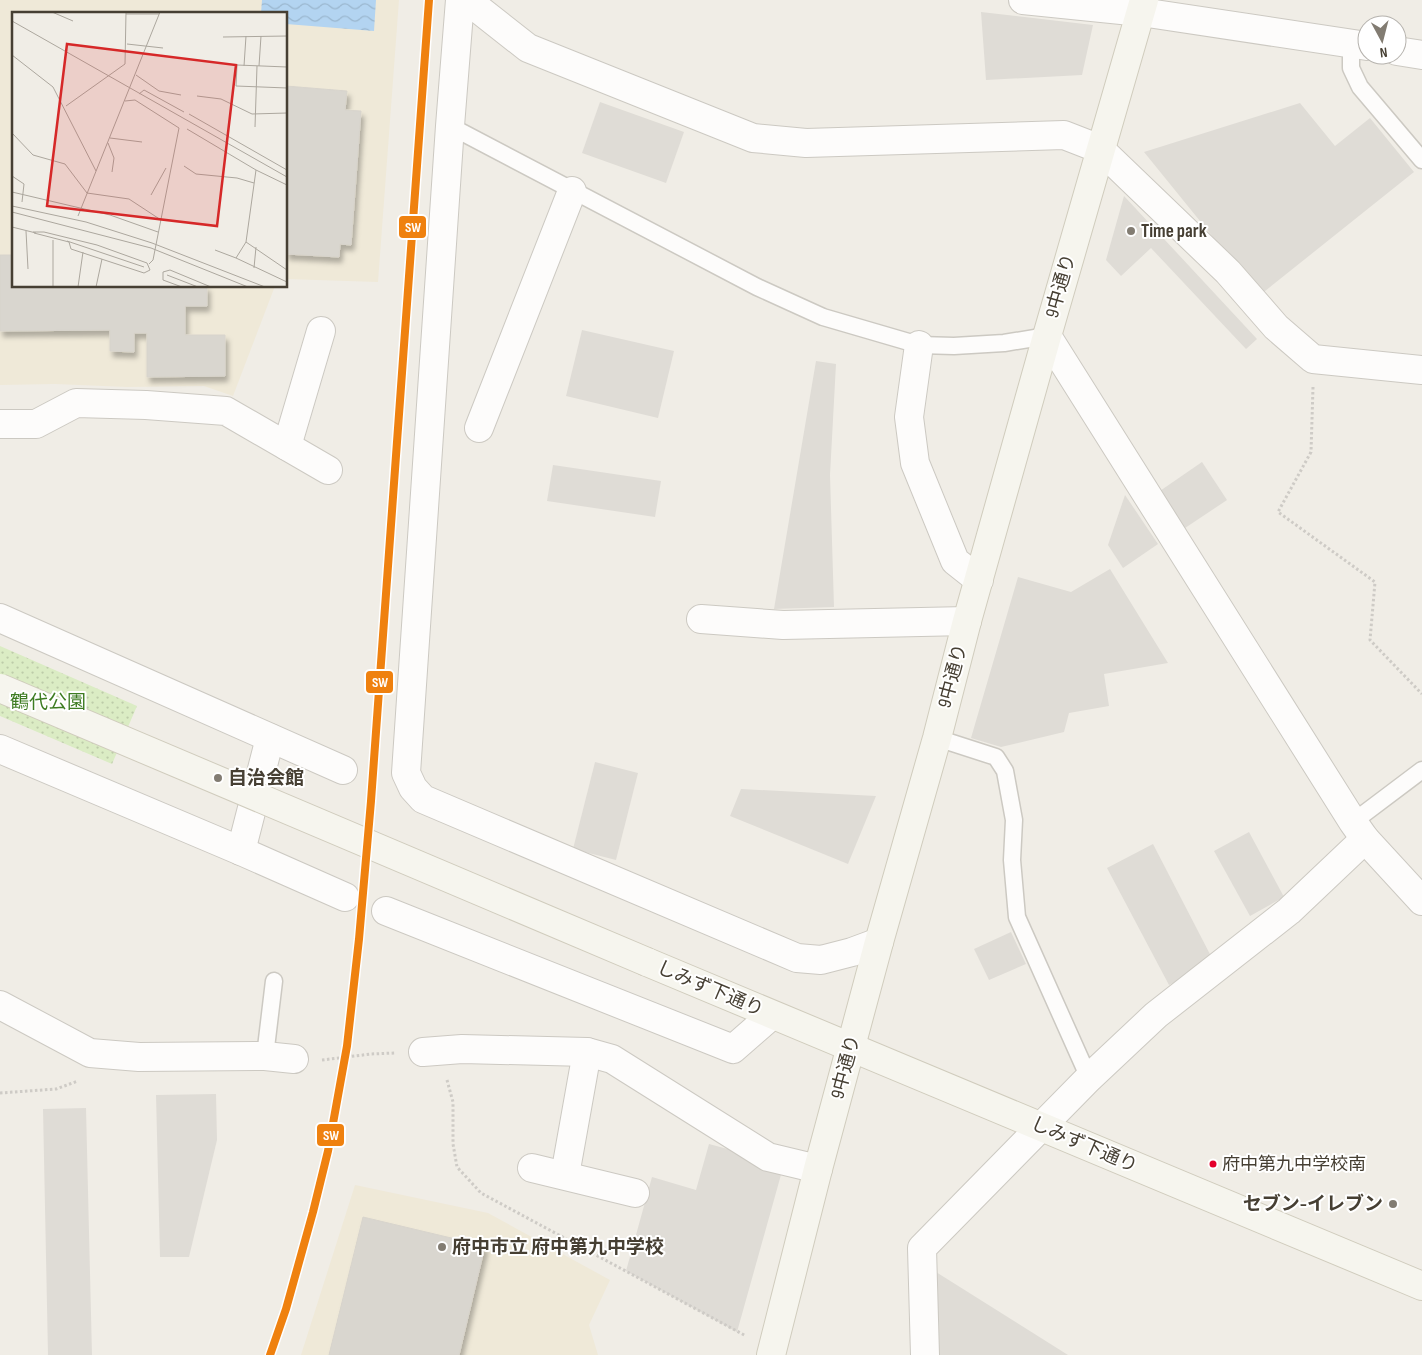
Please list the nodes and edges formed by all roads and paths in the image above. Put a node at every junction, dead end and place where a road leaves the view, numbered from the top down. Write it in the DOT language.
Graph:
graph roads {
  1 [pos="460,0"];
  2 [pos="467,0"];
  3 [pos="1023,0"];
  4 [pos="1143,6"];
  5 [pos="1357,45"];
  6 [pos="1357,51"];
  7 [pos="1407,53"];
  8 [pos="1422,55"];
  9 [pos="450,126"];
  10 [pos="1100,149"];
  11 [pos="1422,160"];
  12 [pos="572,191"];
  13 [pos="321,331"];
  14 [pos="1047,336"];
  15 [pos="918,345"];
  16 [pos="1313,359"];
  17 [pos="1422,370"];
  18 [pos="0,424"];
  19 [pos="479,428"];
  20 [pos="287,446"];
  21 [pos="328,470"];
  22 [pos="980,580"];
  23 [pos="0,618"];
  24 [pos="701,619"];
  25 [pos="968,622"];
  26 [pos="0,688"];
  27 [pos="1422,694"];
  28 [pos="270,738"];
  29 [pos="937,738"];
  30 [pos="0,749"];
  31 [pos="343,770"];
  32 [pos="1422,770"];
  33 [pos="1359,830"];
  34 [pos="241,850"];
  35 [pos="345,897"];
  36 [pos="1422,902"];
  37 [pos="386,911"];
  38 [pos="879,942"];
  39 [pos="274,981"];
  40 [pos="0,1005"];
  41 [pos="772,1015"];
  42 [pos="851,1048"];
  43 [pos="423,1052"];
  44 [pos="587,1052"];
  45 [pos="265,1056"];
  46 [pos="294,1059"];
  47 [pos="323,1060"];
  48 [pos="84,1078"];
  49 [pos="1089,1078"];
  50 [pos="0,1093"];
  51 [pos="1040,1127"];
  52 [pos="532,1168"];
  53 [pos="818,1169"];
  54 [pos="565,1175"];
  55 [pos="635,1193"];
  56 [pos="1422,1286"];
  57 [pos="772,1352"];
  58 [pos="925,1355"];
  1 -- 9 [label="street"];
  2 -- 10 [label="street"];
  3 -- 4 [label="street"];
  4 -- 5 [label="street"];
  4 -- 10 [label="street, 9中通り"];
  6 -- 11 [label="lane"];
  7 -- 8 [label="street"];
  9 -- 12 [label="lane"];
  9 -- 38 [label="street"];
  10 -- 14 [label="street, 9中通り"];
  10 -- 16 [label="street"];
  12 -- 15 [label="lane"];
  12 -- 19 [label="street"];
  13 -- 20 [label="street"];
  14 -- 15 [label="lane"];
  14 -- 22 [label="street, 9中通り"];
  14 -- 33 [label="street"];
  15 -- 22 [label="street"];
  16 -- 17 [label="street"];
  16 -- 27 [label="path"];
  18 -- 20 [label="street"];
  20 -- 21 [label="street"];
  22 -- 25 [label="street, 9中通り"];
  23 -- 28 [label="street"];
  24 -- 25 [label="street"];
  25 -- 29 [label="street, 9中通り"];
  26 -- 41 [label="street, しみず下通り, bridge"];
  28 -- 31 [label="street"];
  28 -- 34 [label="street"];
  29 -- 38 [label="street, 9中通り"];
  29 -- 49 [label="lane"];
  30 -- 34 [label="street"];
  32 -- 33 [label="lane"];
  33 -- 36 [label="street"];
  33 -- 49 [label="street"];
  34 -- 35 [label="street"];
  37 -- 41 [label="street"];
  38 -- 42 [label="street, 9中通り"];
  39 -- 45 [label="lane"];
  40 -- 45 [label="street"];
  41 -- 42 [label="street, しみず下通り"];
  42 -- 51 [label="street, しみず下通り"];
  42 -- 53 [label="street, 9中通り"];
  43 -- 44 [label="street"];
  43 -- 47 [label="path"];
  43 -- 57 [label="path"];
  44 -- 53 [label="street"];
  44 -- 54 [label="street"];
  45 -- 46 [label="street"];
  48 -- 50 [label="path"];
  49 -- 51 [label="street"];
  51 -- 56 [label="street, しみず下通り"];
  51 -- 58 [label="street"];
  52 -- 54 [label="street"];
  53 -- 57 [label="street, 9中通り"];
  54 -- 55 [label="street"];
}
